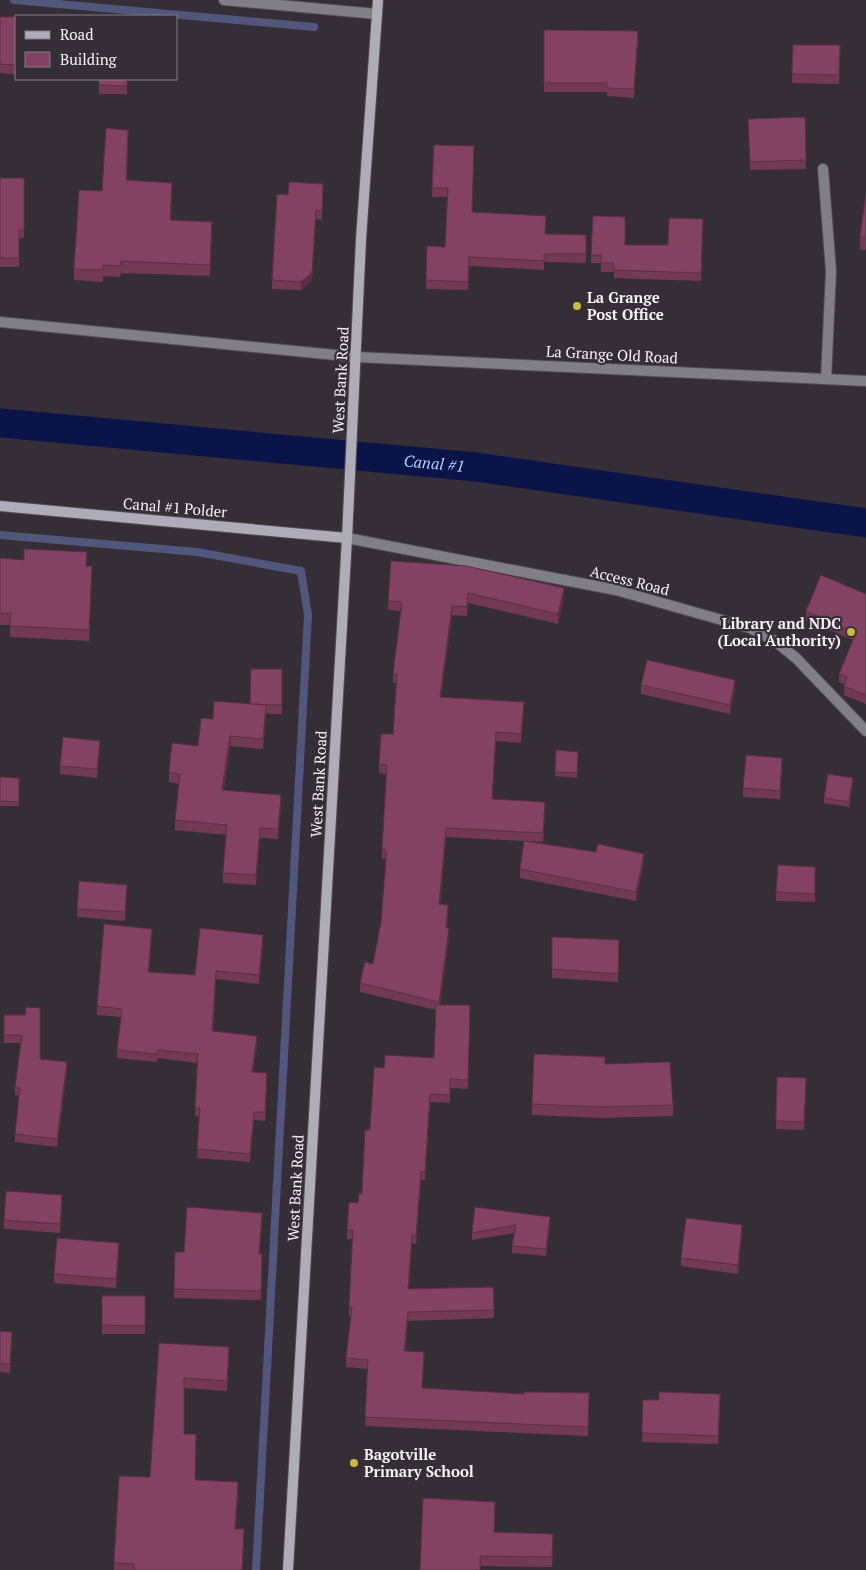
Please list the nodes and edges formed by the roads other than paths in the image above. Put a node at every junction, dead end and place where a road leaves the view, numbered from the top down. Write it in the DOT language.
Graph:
graph roads {
  1 [pos="224,0"];
  2 [pos="378,0"];
  3 [pos="377,14"];
  4 [pos="823,169"];
  5 [pos="0,322"];
  6 [pos="356,357"];
  7 [pos="826,379"];
  8 [pos="866,380"];
  9 [pos="0,506"];
  10 [pos="347,538"];
  11 [pos="866,731"];
  12 [pos="288,1570"];
  1 -- 3 [label="street"];
  2 -- 3 [label="street, West Bank Road"];
  3 -- 6 [label="street, West Bank Road"];
  4 -- 7 [label="street"];
  5 -- 6 [label="street, La Grange Old Road"];
  6 -- 7 [label="street, La Grange Old Road"];
  6 -- 10 [label="street, West Bank Road"];
  7 -- 8 [label="street, La Grange Old Road"];
  9 -- 10 [label="street, Canal #1 Polder"];
  10 -- 11 [label="street, Access Road"];
  10 -- 12 [label="street, West Bank Road"];
}
